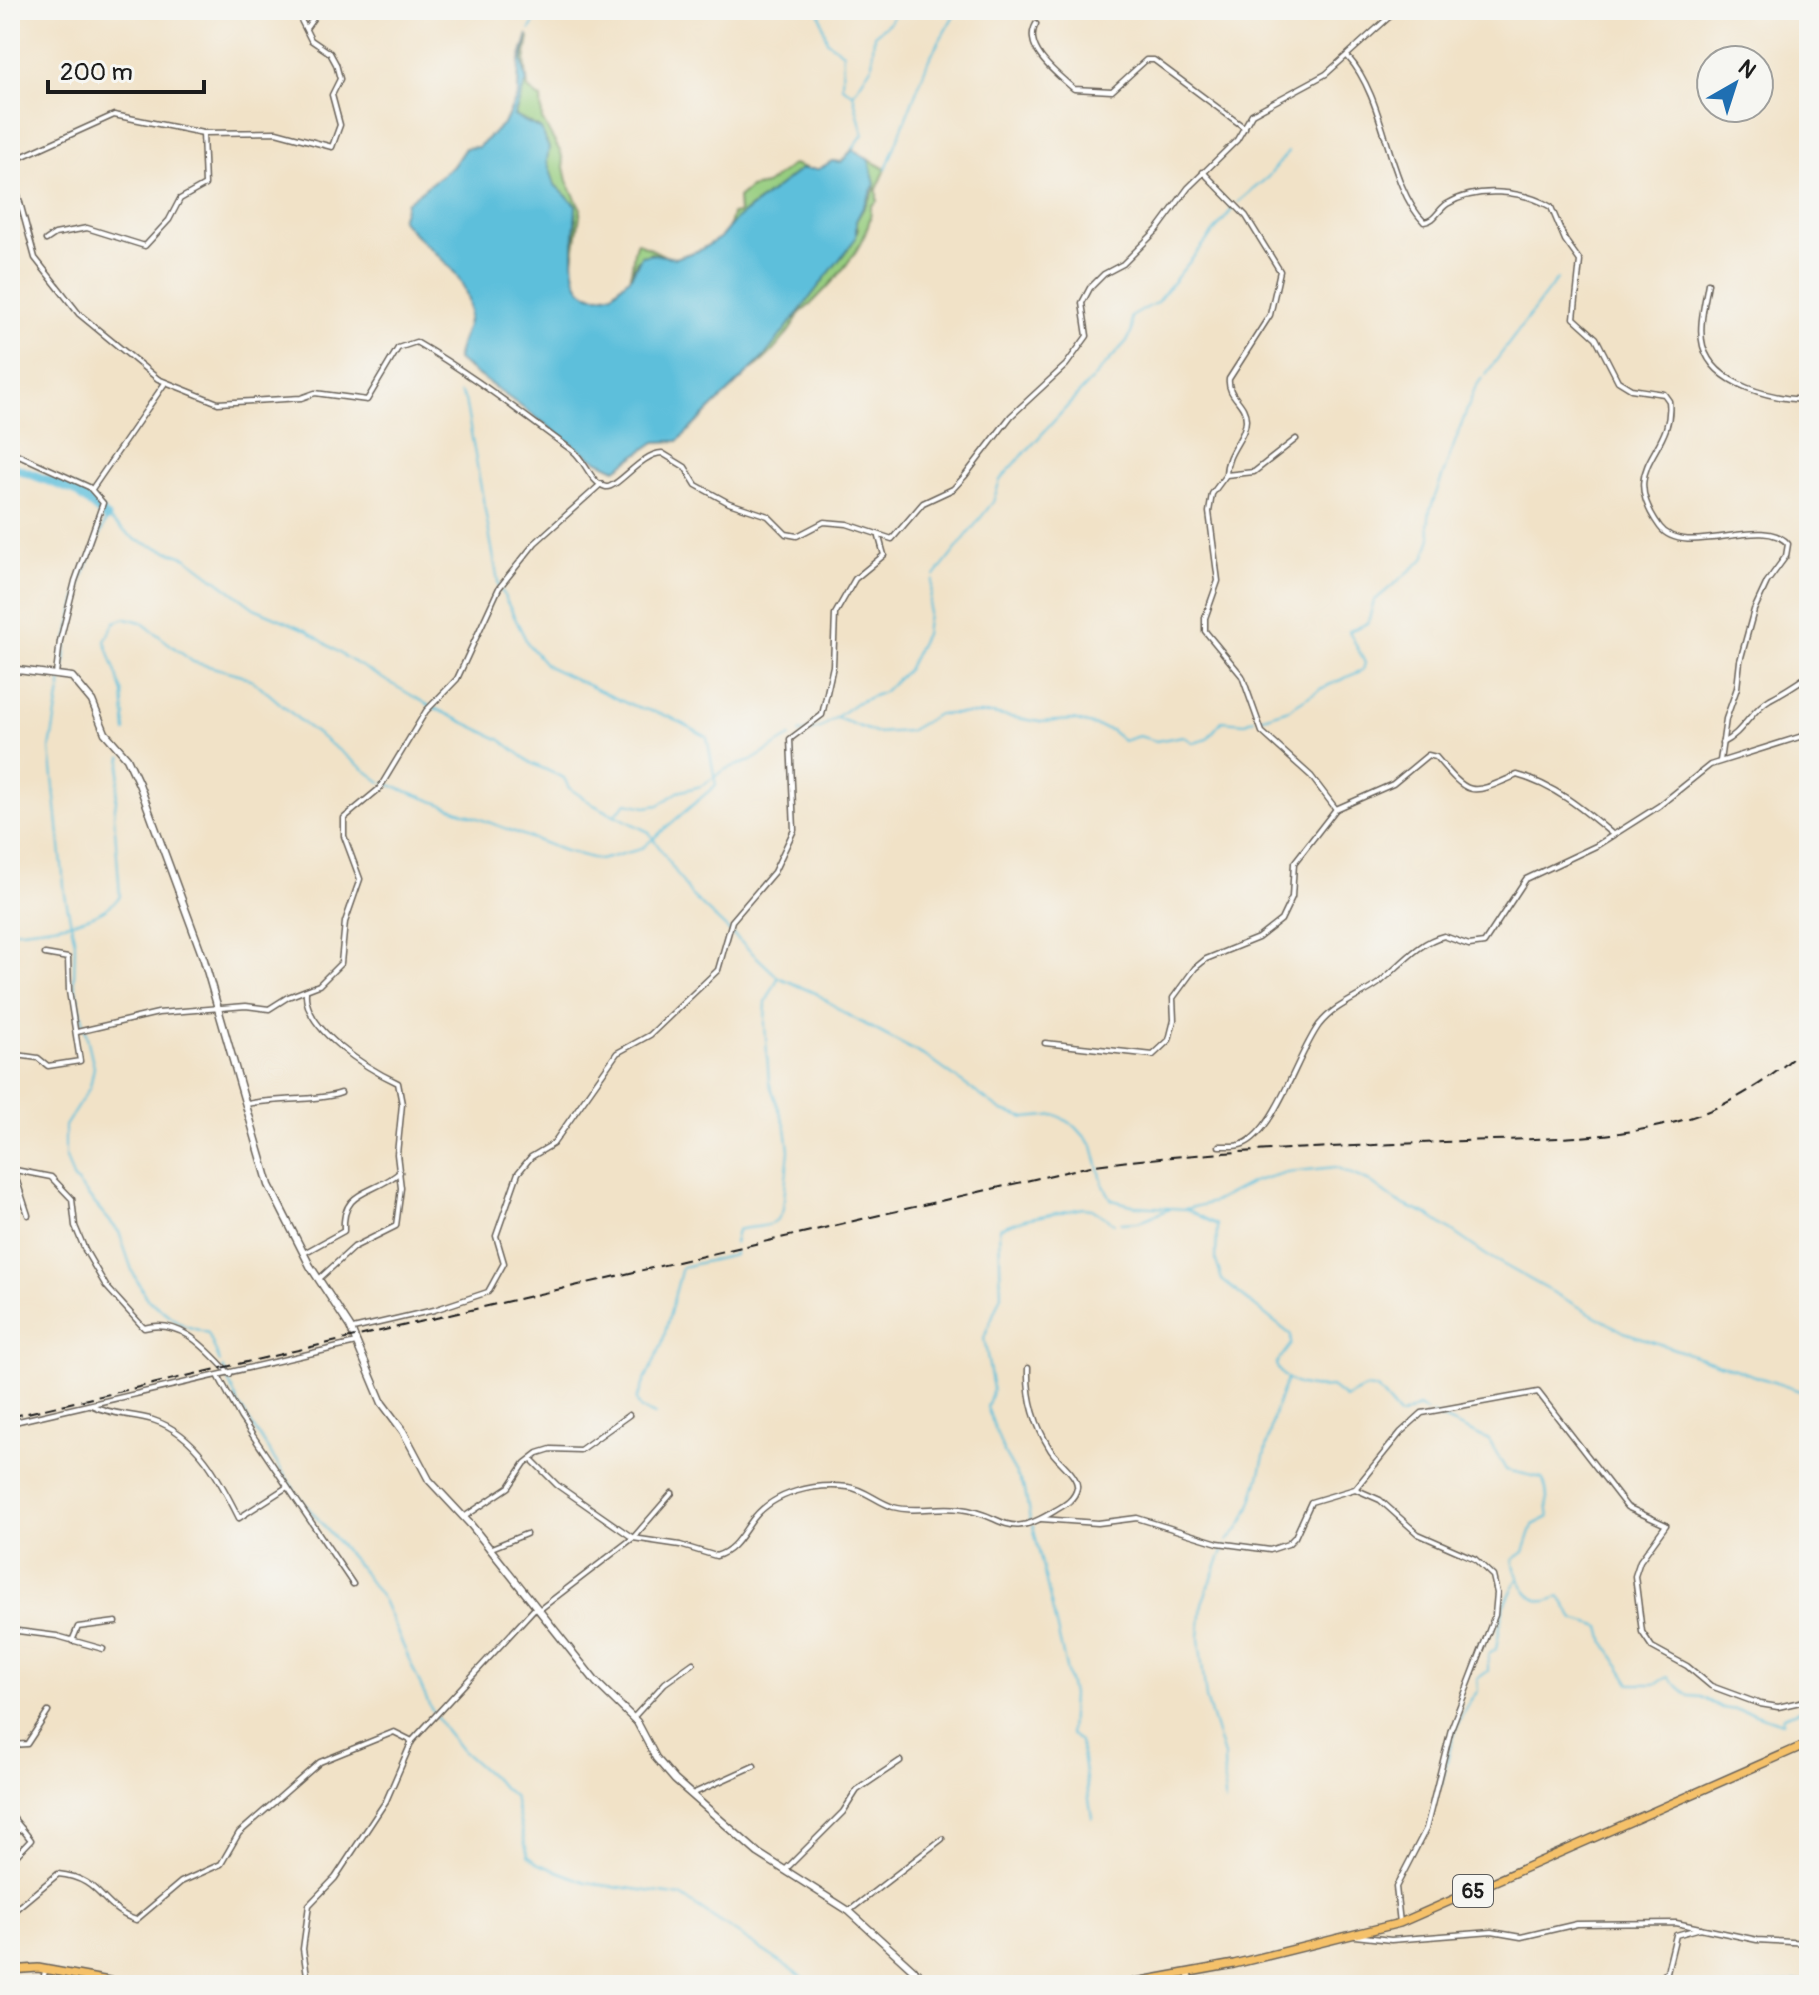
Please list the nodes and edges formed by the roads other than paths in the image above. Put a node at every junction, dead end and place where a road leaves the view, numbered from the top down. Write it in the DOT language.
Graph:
graph roads {
  1 [pos="296,10"];
  2 [pos="319,10"];
  3 [pos="1397,10"];
  4 [pos="1036,24"];
  5 [pos="307,27"];
  6 [pos="1348,57"];
  7 [pos="1245,128"];
  8 [pos="203,133"];
  9 [pos="10,164"];
  10 [pos="1203,172"];
  11 [pos="46,240"];
  12 [pos="1708,283"];
  13 [pos="165,383"];
  14 [pos="1809,400"];
  15 [pos="1296,439"];
  16 [pos="10,451"];
  17 [pos="1226,475"];
  18 [pos="601,484"];
  19 [pos="92,489"];
  20 [pos="879,537"];
  21 [pos="10,669"];
  22 [pos="56,674"];
  23 [pos="1809,675"];
  24 [pos="1809,734"];
  25 [pos="1722,743"];
  26 [pos="1720,761"];
  27 [pos="1336,809"];
  28 [pos="1611,833"];
  29 [pos="45,954"];
  30 [pos="306,992"];
  31 [pos="218,1009"];
  32 [pos="77,1032"];
  33 [pos="1045,1043"];
  34 [pos="10,1054"];
  35 [pos="341,1093"];
  36 [pos="247,1104"];
  37 [pos="1219,1146"];
  38 [pos="12,1169"];
  39 [pos="400,1172"];
  40 [pos="28,1215"];
  41 [pos="304,1253"];
  42 [pos="319,1280"];
  43 [pos="350,1327"];
  44 [pos="356,1343"];
  45 [pos="1028,1368"];
  46 [pos="230,1374"];
  47 [pos="219,1377"];
  48 [pos="89,1404"];
  49 [pos="629,1415"];
  50 [pos="10,1423"];
  51 [pos="531,1459"];
  52 [pos="287,1487"];
  53 [pos="1355,1489"];
  54 [pos="672,1493"];
  55 [pos="464,1517"];
  56 [pos="1041,1519"];
  57 [pos="526,1534"];
  58 [pos="633,1538"];
  59 [pos="489,1549"];
  60 [pos="353,1584"];
  61 [pos="536,1610"];
  62 [pos="116,1622"];
  63 [pos="10,1630"];
  64 [pos="72,1641"];
  65 [pos="103,1649"];
  66 [pos="693,1663"];
  67 [pos="1809,1700"];
  68 [pos="48,1712"];
  69 [pos="633,1718"];
  70 [pos="412,1741"];
  71 [pos="1809,1743"];
  72 [pos="10,1745"];
  73 [pos="900,1761"];
  74 [pos="754,1766"];
  75 [pos="692,1794"];
  76 [pos="10,1814"];
  77 [pos="23,1828"];
  78 [pos="10,1834"];
  79 [pos="942,1839"];
  80 [pos="10,1862"];
  81 [pos="785,1870"];
  82 [pos="849,1911"];
  83 [pos="10,1914"];
  84 [pos="1400,1923"];
  85 [pos="1703,1927"];
  86 [pos="1355,1936"];
  87 [pos="1809,1943"];
  88 [pos="10,1953"];
  89 [pos="21,1968"];
  90 [pos="46,1969"];
  91 [pos="10,1970"];
  92 [pos="1188,1973"];
  93 [pos="42,1985"];
  94 [pos="131,1985"];
  95 [pos="302,1985"];
  96 [pos="930,1985"];
  97 [pos="1119,1985"];
  98 [pos="1192,1985"];
  99 [pos="1654,1985"];
  1 -- 5 [label="street"];
  2 -- 5 [label="street"];
  3 -- 6 [label="street"];
  4 -- 7 [label="street"];
  5 -- 8 [label="street"];
  6 -- 7 [label="street"];
  6 -- 25 [label="street"];
  7 -- 10 [label="street"];
  8 -- 9 [label="street"];
  8 -- 11 [label="street"];
  9 -- 13 [label="street"];
  10 -- 17 [label="street"];
  10 -- 20 [label="street"];
  12 -- 14 [label="street"];
  13 -- 18 [label="street"];
  13 -- 19 [label="street"];
  15 -- 17 [label="street"];
  16 -- 19 [label="street"];
  17 -- 27 [label="street"];
  18 -- 20 [label="street"];
  18 -- 30 [label="street"];
  19 -- 22 [label="street"];
  20 -- 43 [label="street"];
  21 -- 22 [label="street"];
  22 -- 31 [label="street"];
  23 -- 25 [label="street"];
  24 -- 26 [label="street"];
  25 -- 26 [label="street"];
  26 -- 28 [label="street"];
  27 -- 28 [label="street"];
  27 -- 33 [label="street"];
  28 -- 37 [label="street"];
  29 -- 32 [label="street"];
  30 -- 31 [label="street"];
  30 -- 39 [label="street"];
  31 -- 32 [label="street"];
  31 -- 36 [label="street"];
  32 -- 34 [label="street"];
  35 -- 36 [label="street"];
  36 -- 41 [label="street"];
  38 -- 40 [label="street"];
  38 -- 46 [label="street"];
  39 -- 41 [label="street"];
  39 -- 42 [label="street"];
  41 -- 42 [label="street"];
  42 -- 43 [label="street"];
  43 -- 44 [label="street"];
  44 -- 46 [label="street"];
  44 -- 55 [label="street"];
  45 -- 56 [label="street"];
  46 -- 47 [label="street"];
  47 -- 48 [label="street"];
  47 -- 52 [label="street"];
  48 -- 50 [label="street"];
  48 -- 52 [label="street"];
  49 -- 51 [label="street"];
  51 -- 55 [label="street"];
  51 -- 58 [label="street"];
  52 -- 60 [label="street"];
  53 -- 56 [label="street"];
  53 -- 67 [label="street"];
  53 -- 84 [label="street"];
  54 -- 58 [label="street"];
  55 -- 59 [label="street"];
  56 -- 58 [label="street"];
  57 -- 59 [label="street"];
  58 -- 61 [label="street"];
  59 -- 61 [label="street"];
  61 -- 69 [label="street"];
  61 -- 70 [label="street"];
  62 -- 64 [label="street"];
  63 -- 64 [label="street"];
  64 -- 65 [label="street"];
  66 -- 69 [label="street"];
  68 -- 72 [label="street"];
  69 -- 75 [label="street"];
  70 -- 83 [label="street"];
  70 -- 95 [label="street"];
  71 -- 84 [label="main road, 65"];
  73 -- 81 [label="street"];
  74 -- 75 [label="street"];
  75 -- 81 [label="street"];
  76 -- 77 [label="street"];
  77 -- 78 [label="street"];
  77 -- 80 [label="street"];
  79 -- 82 [label="street"];
  81 -- 82 [label="street"];
  82 -- 96 [label="street"];
  84 -- 86 [label="main road, 65"];
  85 -- 86 [label="street"];
  85 -- 87 [label="street"];
  85 -- 99 [label="street"];
  86 -- 92 [label="main road, 65"];
  88 -- 89 [label="street"];
  89 -- 90 [label="main road"];
  89 -- 91 [label="main road"];
  90 -- 93 [label="street"];
  90 -- 94 [label="main road"];
  92 -- 97 [label="main road, 65"];
  92 -- 98 [label="main road"];
}
